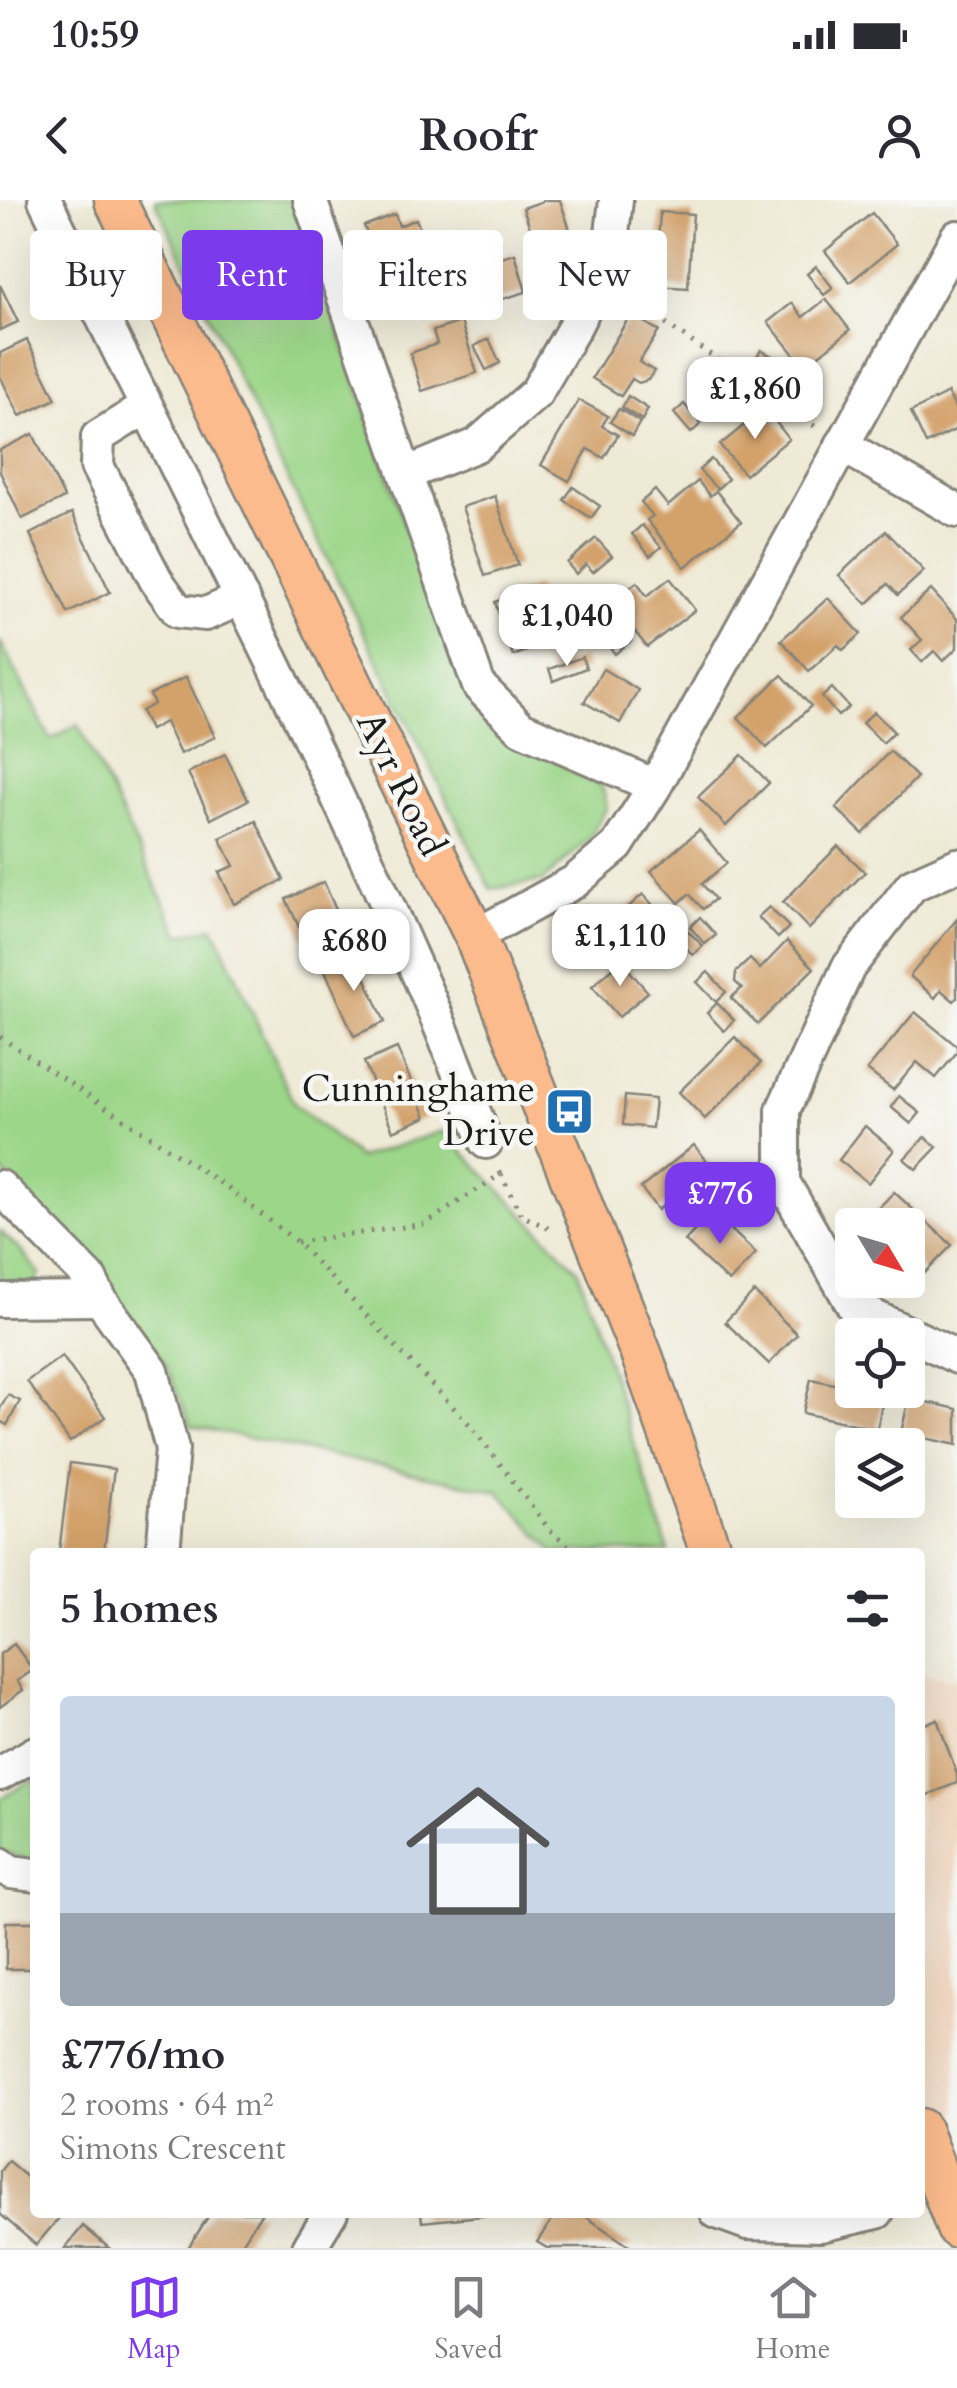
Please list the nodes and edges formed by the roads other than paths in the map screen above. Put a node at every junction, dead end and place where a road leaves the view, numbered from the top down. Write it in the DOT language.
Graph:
graph roads {
  1 [pos="44,200"];
  2 [pos="115,200"];
  3 [pos="310,200"];
  4 [pos="616,200"];
  5 [pos="957,236"];
  6 [pos="146,408"];
  7 [pos="842,445"];
  8 [pos="406,474"];
  9 [pos="957,511"];
  10 [pos="242,598"];
  11 [pos="655,786"];
  12 [pos="957,864"];
  13 [pos="476,936"];
  14 [pos="486,1142"];
  15 [pos="0,1187"];
  16 [pos="100,1299"];
  17 [pos="0,1300"];
  18 [pos="957,1357"];
  19 [pos="163,1548"];
  20 [pos="709,1548"];
  21 [pos="30,1756"];
  22 [pos="0,1774"];
  23 [pos="0,1864"];
  24 [pos="30,1874"];
  25 [pos="925,2158"];
  26 [pos="931,2194"];
  27 [pos="327,2218"];
  28 [pos="733,2218"];
  29 [pos="852,2218"];
  30 [pos="957,2228"];
  31 [pos="309,2248"];
  1 -- 6 [label="street, Ayr Road"];
  2 -- 13 [label="main road, Ayr Road"];
  3 -- 8 [label="street"];
  4 -- 8 [label="street"];
  5 -- 7 [label="street"];
  6 -- 10 [label="street, Ayr Road"];
  6 -- 10 [label="street"];
  7 -- 9 [label="street"];
  7 -- 11 [label="street"];
  8 -- 11 [label="street"];
  10 -- 14 [label="street, Ayr Road"];
  11 -- 13 [label="street"];
  12 -- 18 [label="street"];
  13 -- 20 [label="main road, Ayr Road"];
  15 -- 16 [label="street"];
  16 -- 17 [label="street"];
  16 -- 19 [label="street"];
  21 -- 22 [label="street"];
  23 -- 24 [label="street"];
  25 -- 26 [label="main road"];
  26 -- 30 [label="main road"];
  27 -- 31 [label="street"];
  28 -- 29 [label="street"];
}
